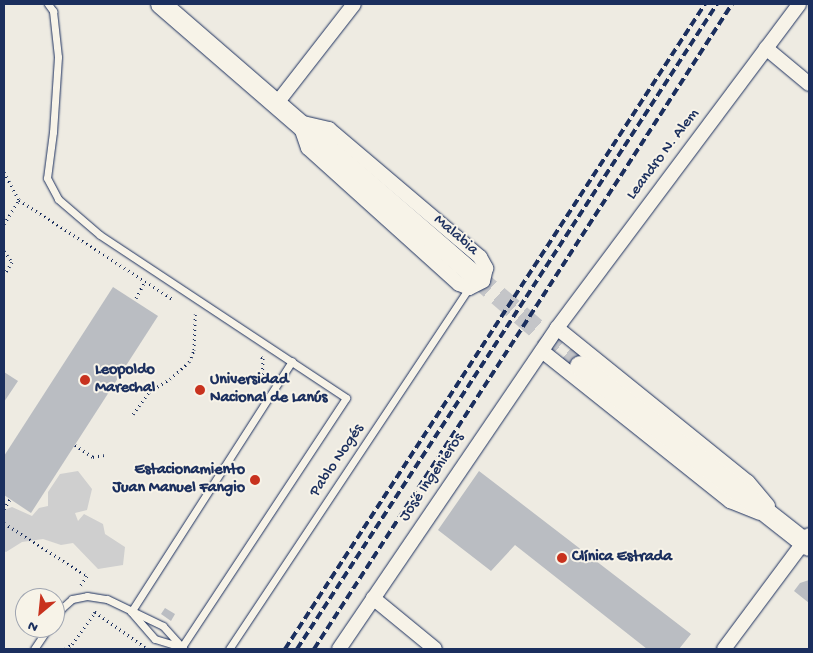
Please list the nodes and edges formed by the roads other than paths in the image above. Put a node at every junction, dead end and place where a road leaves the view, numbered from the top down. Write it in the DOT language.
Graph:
graph roads {
  1 [pos="48,4"];
  2 [pos="160,4"];
  3 [pos="354,4"];
  4 [pos="798,4"];
  5 [pos="766,48"];
  6 [pos="809,84"];
  7 [pos="277,103"];
  8 [pos="472,282"];
  9 [pos="557,328"];
  10 [pos="542,351"];
  11 [pos="292,361"];
  12 [pos="580,366"];
  13 [pos="781,522"];
  14 [pos="808,541"];
  15 [pos="373,598"];
  16 [pos="65,605"];
  17 [pos="131,612"];
  18 [pos="41,638"];
  19 [pos="184,648"];
  20 [pos="34,649"];
  21 [pos="229,649"];
  22 [pos="339,649"];
  23 [pos="435,649"];
  24 [pos="724,649"];
  1 -- 11 [label="lane"];
  2 -- 7 [label="main road, Malabia"];
  3 -- 7 [label="street"];
  4 -- 5 [label="street, Leandro N. Alem"];
  5 -- 6 [label="street"];
  5 -- 9 [label="street, Leandro N. Alem"];
  7 -- 8 [label="main road, Malabia"];
  8 -- 21 [label="lane, Pablo Nogés"];
  9 -- 10 [label="street, José Ingenieros"];
  9 -- 13 [label="street"];
  10 -- 13 [label="street"];
  10 -- 15 [label="street, José Ingenieros"];
  11 -- 17 [label="lane"];
  11 -- 19 [label="lane"];
  12 -- 13 [label="main road"];
  13 -- 14 [label="main road"];
  14 -- 24 [label="street"];
  15 -- 22 [label="street, José Ingenieros"];
  15 -- 23 [label="street"];
  16 -- 17 [label="lane"];
  17 -- 19 [label="lane"];
  17 -- 19 [label="lane"];
  18 -- 20 [label="lane"];
}
